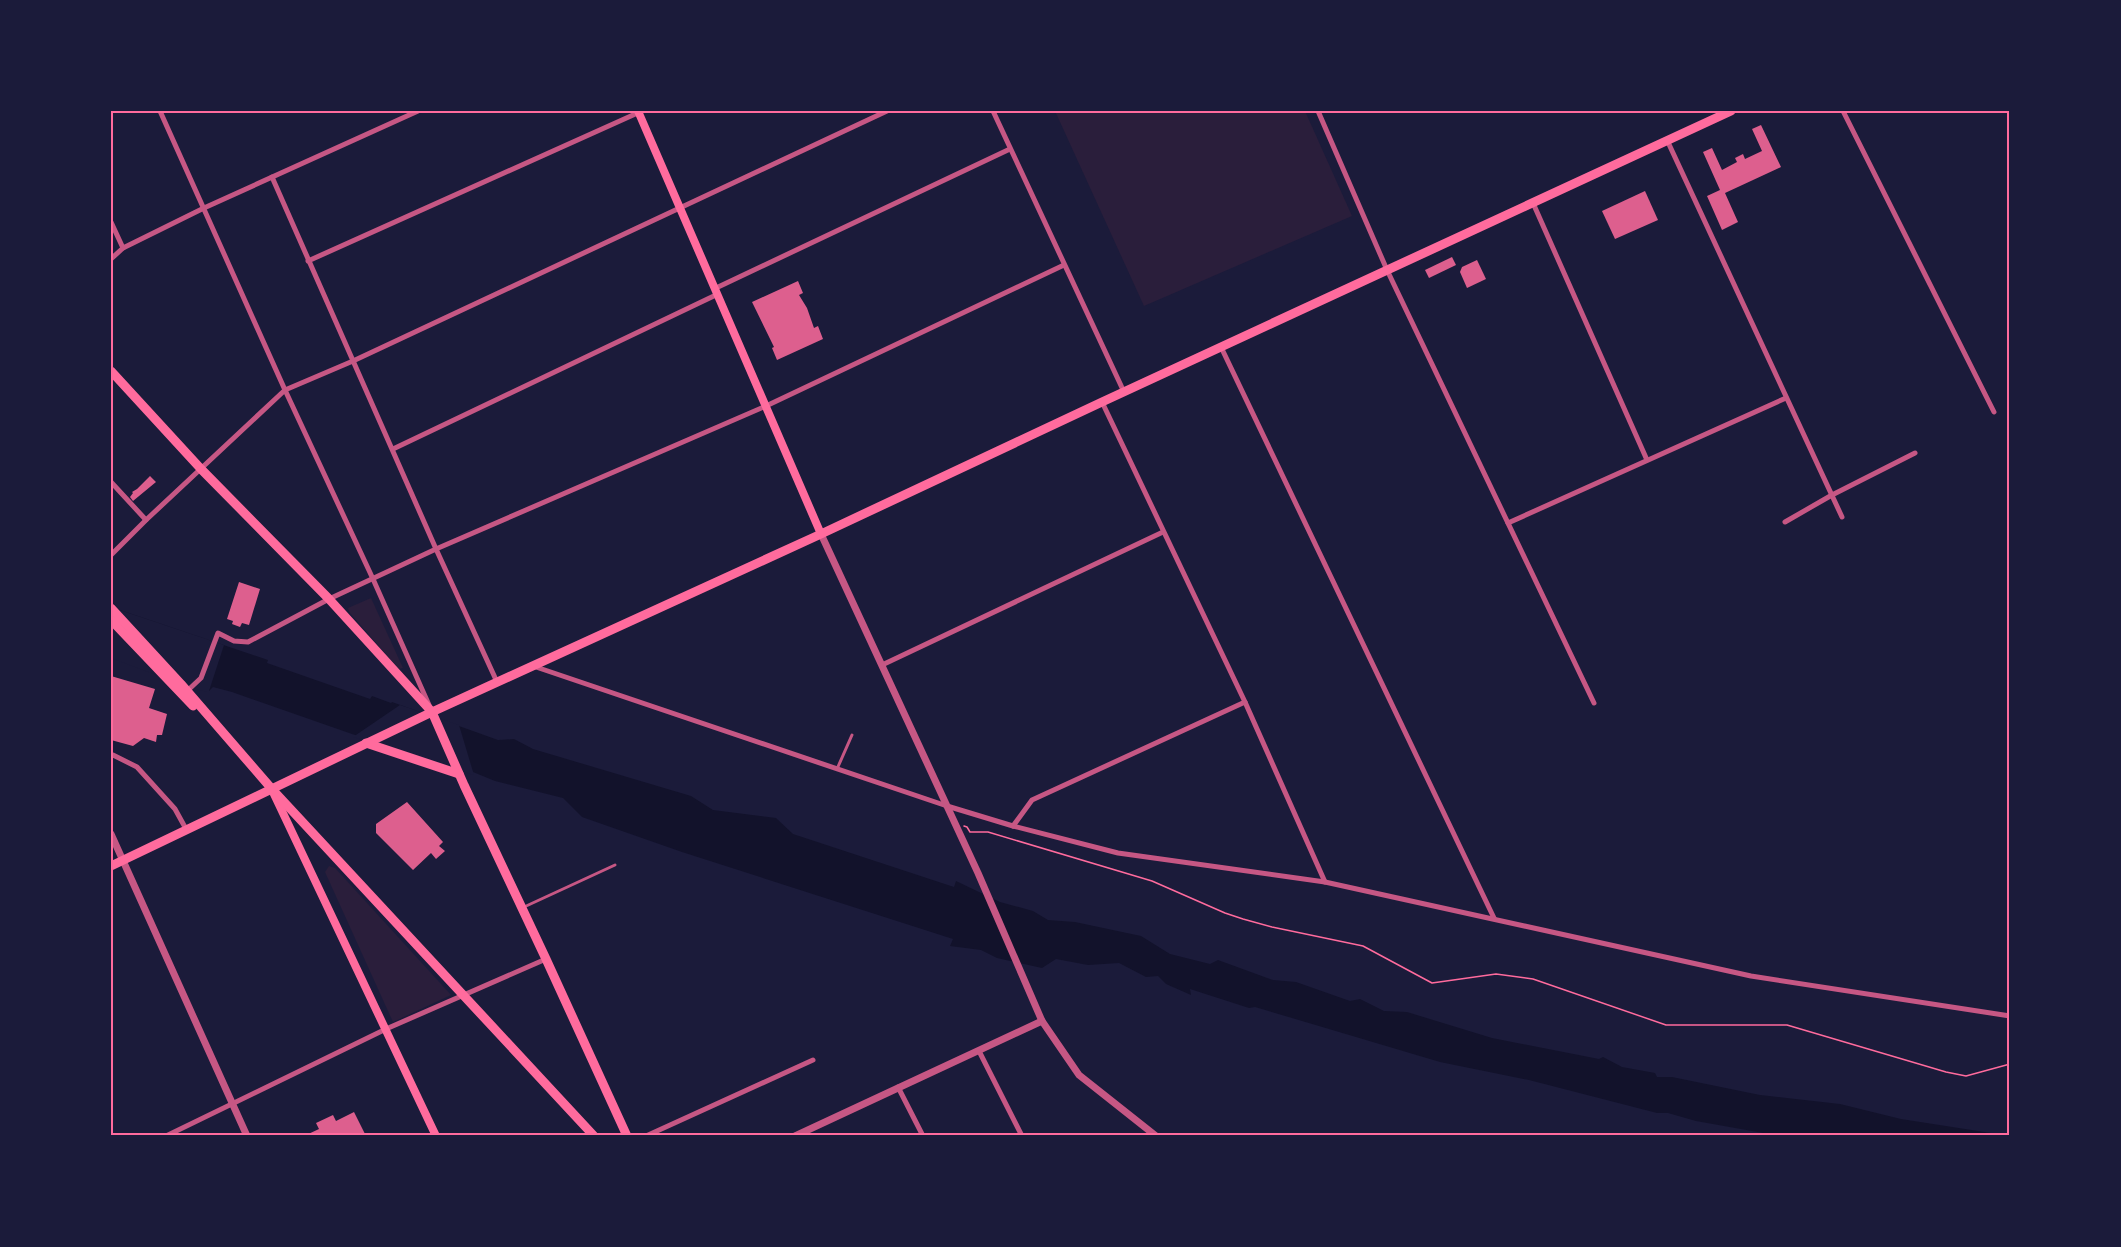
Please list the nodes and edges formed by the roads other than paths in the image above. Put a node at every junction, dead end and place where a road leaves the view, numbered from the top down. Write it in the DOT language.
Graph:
graph roads {
  1 [pos="160,111"];
  2 [pos="418,111"];
  3 [pos="887,111"];
  4 [pos="993,111"];
  5 [pos="1318,111"];
  6 [pos="1731,111"];
  7 [pos="1843,111"];
  8 [pos="640,112"];
  9 [pos="1667,140"];
  10 [pos="1010,149"];
  11 [pos="272,177"];
  12 [pos="1533,202"];
  13 [pos="681,206"];
  14 [pos="204,208"];
  15 [pos="111,222"];
  16 [pos="123,248"];
  17 [pos="111,259"];
  18 [pos="308,261"];
  19 [pos="1064,266"];
  20 [pos="1388,270"];
  21 [pos="717,291"];
  22 [pos="1221,347"];
  23 [pos="353,361"];
  24 [pos="111,371"];
  25 [pos="285,390"];
  26 [pos="1124,392"];
  27 [pos="1786,398"];
  28 [pos="1102,402"];
  29 [pos="766,406"];
  30 [pos="1995,412"];
  31 [pos="393,449"];
  32 [pos="1915,453"];
  33 [pos="1647,460"];
  34 [pos="201,469"];
  35 [pos="111,482"];
  36 [pos="1832,495"];
  37 [pos="1842,517"];
  38 [pos="146,520"];
  39 [pos="1785,522"];
  40 [pos="1508,523"];
  41 [pos="1163,532"];
  42 [pos="821,534"];
  43 [pos="436,549"];
  44 [pos="111,555"];
  45 [pos="373,579"];
  46 [pos="329,599"];
  47 [pos="111,608"];
  48 [pos="111,620"];
  49 [pos="882,665"];
  50 [pos="532,666"];
  51 [pos="498,682"];
  52 [pos="185,690"];
  53 [pos="1245,702"];
  54 [pos="1594,703"];
  55 [pos="431,714"];
  56 [pos="852,735"];
  57 [pos="366,743"];
  58 [pos="111,756"];
  59 [pos="837,769"];
  60 [pos="459,774"];
  61 [pos="271,788"];
  62 [pos="947,806"];
  63 [pos="1013,826"];
  64 [pos="186,829"];
  65 [pos="111,834"];
  66 [pos="124,860"];
  67 [pos="615,865"];
  68 [pos="111,866"];
  69 [pos="1325,882"];
  70 [pos="522,908"];
  71 [pos="1494,918"];
  72 [pos="546,959"];
  73 [pos="463,995"];
  74 [pos="2010,1016"];
  75 [pos="1042,1021"];
  76 [pos="386,1029"];
  77 [pos="979,1051"];
  78 [pos="813,1059"];
  79 [pos="898,1087"];
  80 [pos="232,1103"];
  81 [pos="166,1136"];
  82 [pos="247,1136"];
  83 [pos="436,1136"];
  84 [pos="594,1136"];
  85 [pos="627,1136"];
  86 [pos="646,1136"];
  87 [pos="795,1136"];
  88 [pos="923,1136"];
  89 [pos="1022,1136"];
  90 [pos="1156,1136"];
  1 -- 14 [label="street"];
  2 -- 11 [label="street"];
  3 -- 13 [label="street"];
  4 -- 10 [label="street"];
  5 -- 20 [label="street"];
  6 -- 9 [label="main road"];
  7 -- 30 [label="street"];
  8 -- 13 [label="main road"];
  8 -- 18 [label="street"];
  9 -- 12 [label="main road"];
  9 -- 27 [label="street"];
  10 -- 19 [label="street"];
  10 -- 21 [label="street"];
  11 -- 14 [label="street"];
  11 -- 18 [label="street"];
  12 -- 20 [label="main road"];
  12 -- 33 [label="street"];
  13 -- 21 [label="main road"];
  13 -- 23 [label="street"];
  14 -- 16 [label="street"];
  14 -- 25 [label="street"];
  15 -- 16 [label="street"];
  16 -- 17 [label="street"];
  18 -- 23 [label="street"];
  19 -- 26 [label="street"];
  19 -- 29 [label="street"];
  20 -- 22 [label="main road"];
  20 -- 40 [label="street"];
  21 -- 29 [label="main road"];
  21 -- 31 [label="street"];
  22 -- 26 [label="main road"];
  22 -- 71 [label="street"];
  23 -- 25 [label="street"];
  23 -- 31 [label="street"];
  24 -- 34 [label="main road"];
  25 -- 34 [label="street"];
  25 -- 45 [label="street"];
  26 -- 28 [label="main road"];
  27 -- 33 [label="street"];
  27 -- 36 [label="street"];
  28 -- 41 [label="street"];
  28 -- 42 [label="main road"];
  29 -- 42 [label="main road"];
  29 -- 43 [label="street"];
  31 -- 43 [label="street"];
  32 -- 36 [label="street"];
  33 -- 40 [label="street"];
  34 -- 38 [label="street"];
  34 -- 46 [label="main road"];
  35 -- 38 [label="street"];
  36 -- 37 [label="street"];
  36 -- 39 [label="street"];
  38 -- 44 [label="street"];
  40 -- 54 [label="street"];
  41 -- 49 [label="street"];
  41 -- 53 [label="street"];
  42 -- 49 [label="street"];
  42 -- 50 [label="main road"];
  43 -- 45 [label="street"];
  43 -- 51 [label="street"];
  45 -- 46 [label="street"];
  45 -- 55 [label="street"];
  46 -- 52 [label="street"];
  46 -- 55 [label="main road"];
  47 -- 52 [label="main road"];
  48 -- 52 [label="main road"];
  49 -- 62 [label="street"];
  50 -- 51 [label="main road"];
  50 -- 59 [label="street"];
  51 -- 55 [label="main road"];
  52 -- 61 [label="main road"];
  53 -- 63 [label="street"];
  53 -- 69 [label="street"];
  55 -- 57 [label="main road"];
  55 -- 60 [label="main road"];
  56 -- 59 [label="lane"];
  57 -- 60 [label="main road"];
  57 -- 61 [label="main road"];
  58 -- 64 [label="street"];
  59 -- 62 [label="street"];
  60 -- 70 [label="main road"];
  61 -- 64 [label="main road"];
  61 -- 73 [label="main road"];
  61 -- 76 [label="main road"];
  62 -- 63 [label="street"];
  62 -- 75 [label="street"];
  63 -- 69 [label="street"];
  64 -- 66 [label="main road"];
  65 -- 66 [label="street"];
  66 -- 68 [label="main road"];
  66 -- 80 [label="street"];
  67 -- 70 [label="lane"];
  69 -- 71 [label="street"];
  70 -- 72 [label="main road"];
  71 -- 74 [label="street"];
  72 -- 73 [label="street"];
  72 -- 85 [label="main road"];
  73 -- 76 [label="street"];
  73 -- 84 [label="main road"];
  75 -- 77 [label="street"];
  75 -- 90 [label="street"];
  76 -- 80 [label="street"];
  76 -- 83 [label="main road"];
  77 -- 79 [label="street"];
  77 -- 89 [label="street"];
  78 -- 86 [label="street"];
  79 -- 87 [label="street"];
  79 -- 88 [label="street"];
  80 -- 81 [label="street"];
  80 -- 82 [label="street"];
}
